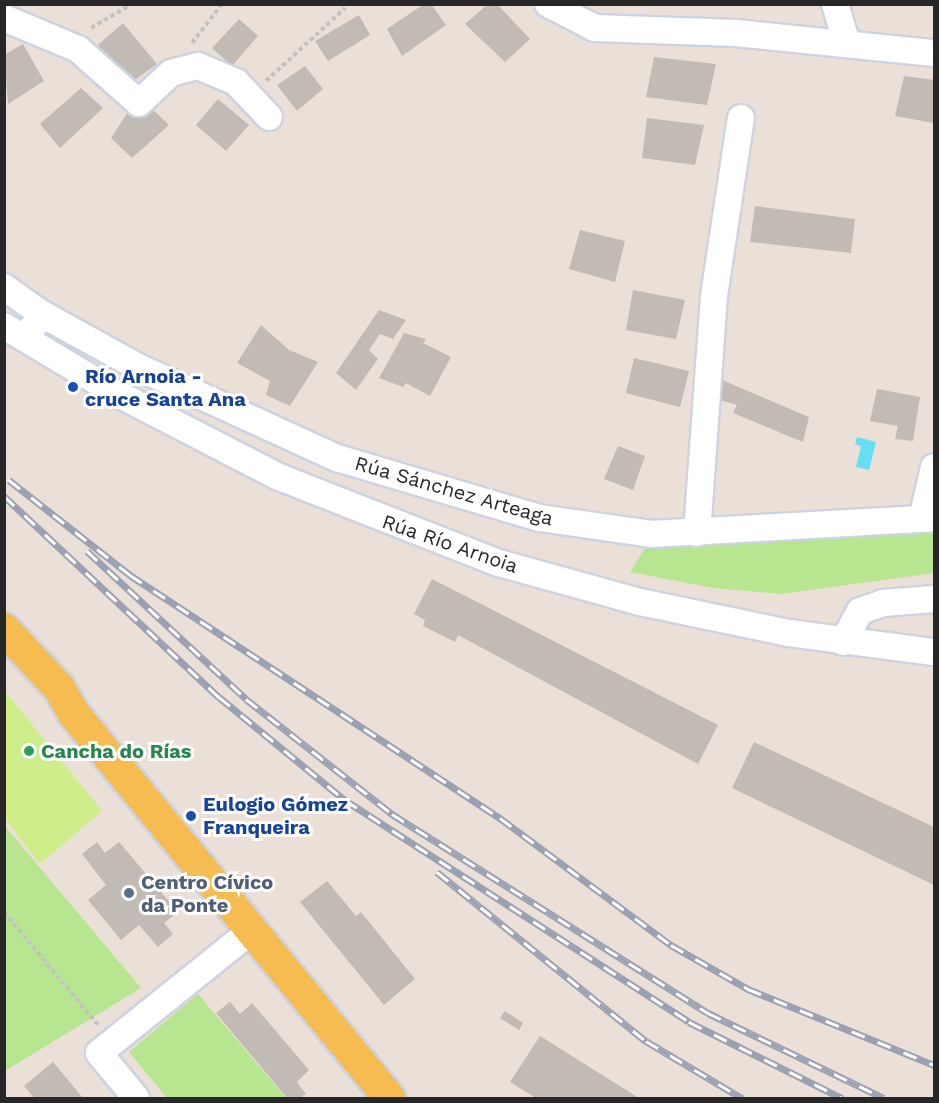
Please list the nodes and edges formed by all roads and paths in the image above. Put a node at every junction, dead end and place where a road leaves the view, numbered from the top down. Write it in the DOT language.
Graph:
graph roads {
  1 [pos="132,4"];
  2 [pos="222,4"];
  3 [pos="548,4"];
  4 [pos="835,4"];
  5 [pos="345,9"];
  6 [pos="4,18"];
  7 [pos="847,44"];
  8 [pos="78,49"];
  9 [pos="934,53"];
  10 [pos="171,73"];
  11 [pos="249,96"];
  12 [pos="269,117"];
  13 [pos="741,118"];
  14 [pos="4,287"];
  15 [pos="42,314"];
  16 [pos="14,333"];
  17 [pos="934,467"];
  18 [pos="928,519"];
  19 [pos="696,533"];
  20 [pos="934,599"];
  21 [pos="4,611"];
  22 [pos="4,629"];
  23 [pos="843,642"];
  24 [pos="934,652"];
  25 [pos="4,654"];
  26 [pos="74,714"];
  27 [pos="101,746"];
  28 [pos="4,912"];
  29 [pos="251,931"];
  30 [pos="113,1043"];
  31 [pos="136,1098"];
  32 [pos="389,1098"];
  1 -- 8 [label="path"];
  2 -- 10 [label="path"];
  3 -- 7 [label="street"];
  4 -- 7 [label="street"];
  5 -- 11 [label="path"];
  6 -- 8 [label="street"];
  7 -- 9 [label="street"];
  8 -- 10 [label="street"];
  10 -- 11 [label="street"];
  11 -- 12 [label="street"];
  13 -- 19 [label="street"];
  14 -- 15 [label="street, Rúa Sánchez Arteaga"];
  15 -- 16 [label="street"];
  15 -- 19 [label="street, Rúa Sánchez Arteaga"];
  16 -- 23 [label="street, Rúa Río Arnoia"];
  17 -- 18 [label="street"];
  18 -- 19 [label="street, Rúa Sánchez Arteaga"];
  20 -- 23 [label="street"];
  21 -- 27 [label="street"];
  22 -- 26 [label="main road"];
  23 -- 24 [label="street, Rúa Río Arnoia"];
  25 -- 26 [label="main road"];
  26 -- 27 [label="main road"];
  27 -- 29 [label="main road"];
  28 -- 30 [label="path"];
  29 -- 30 [label="street"];
  29 -- 32 [label="main road"];
  30 -- 31 [label="street"];
}
